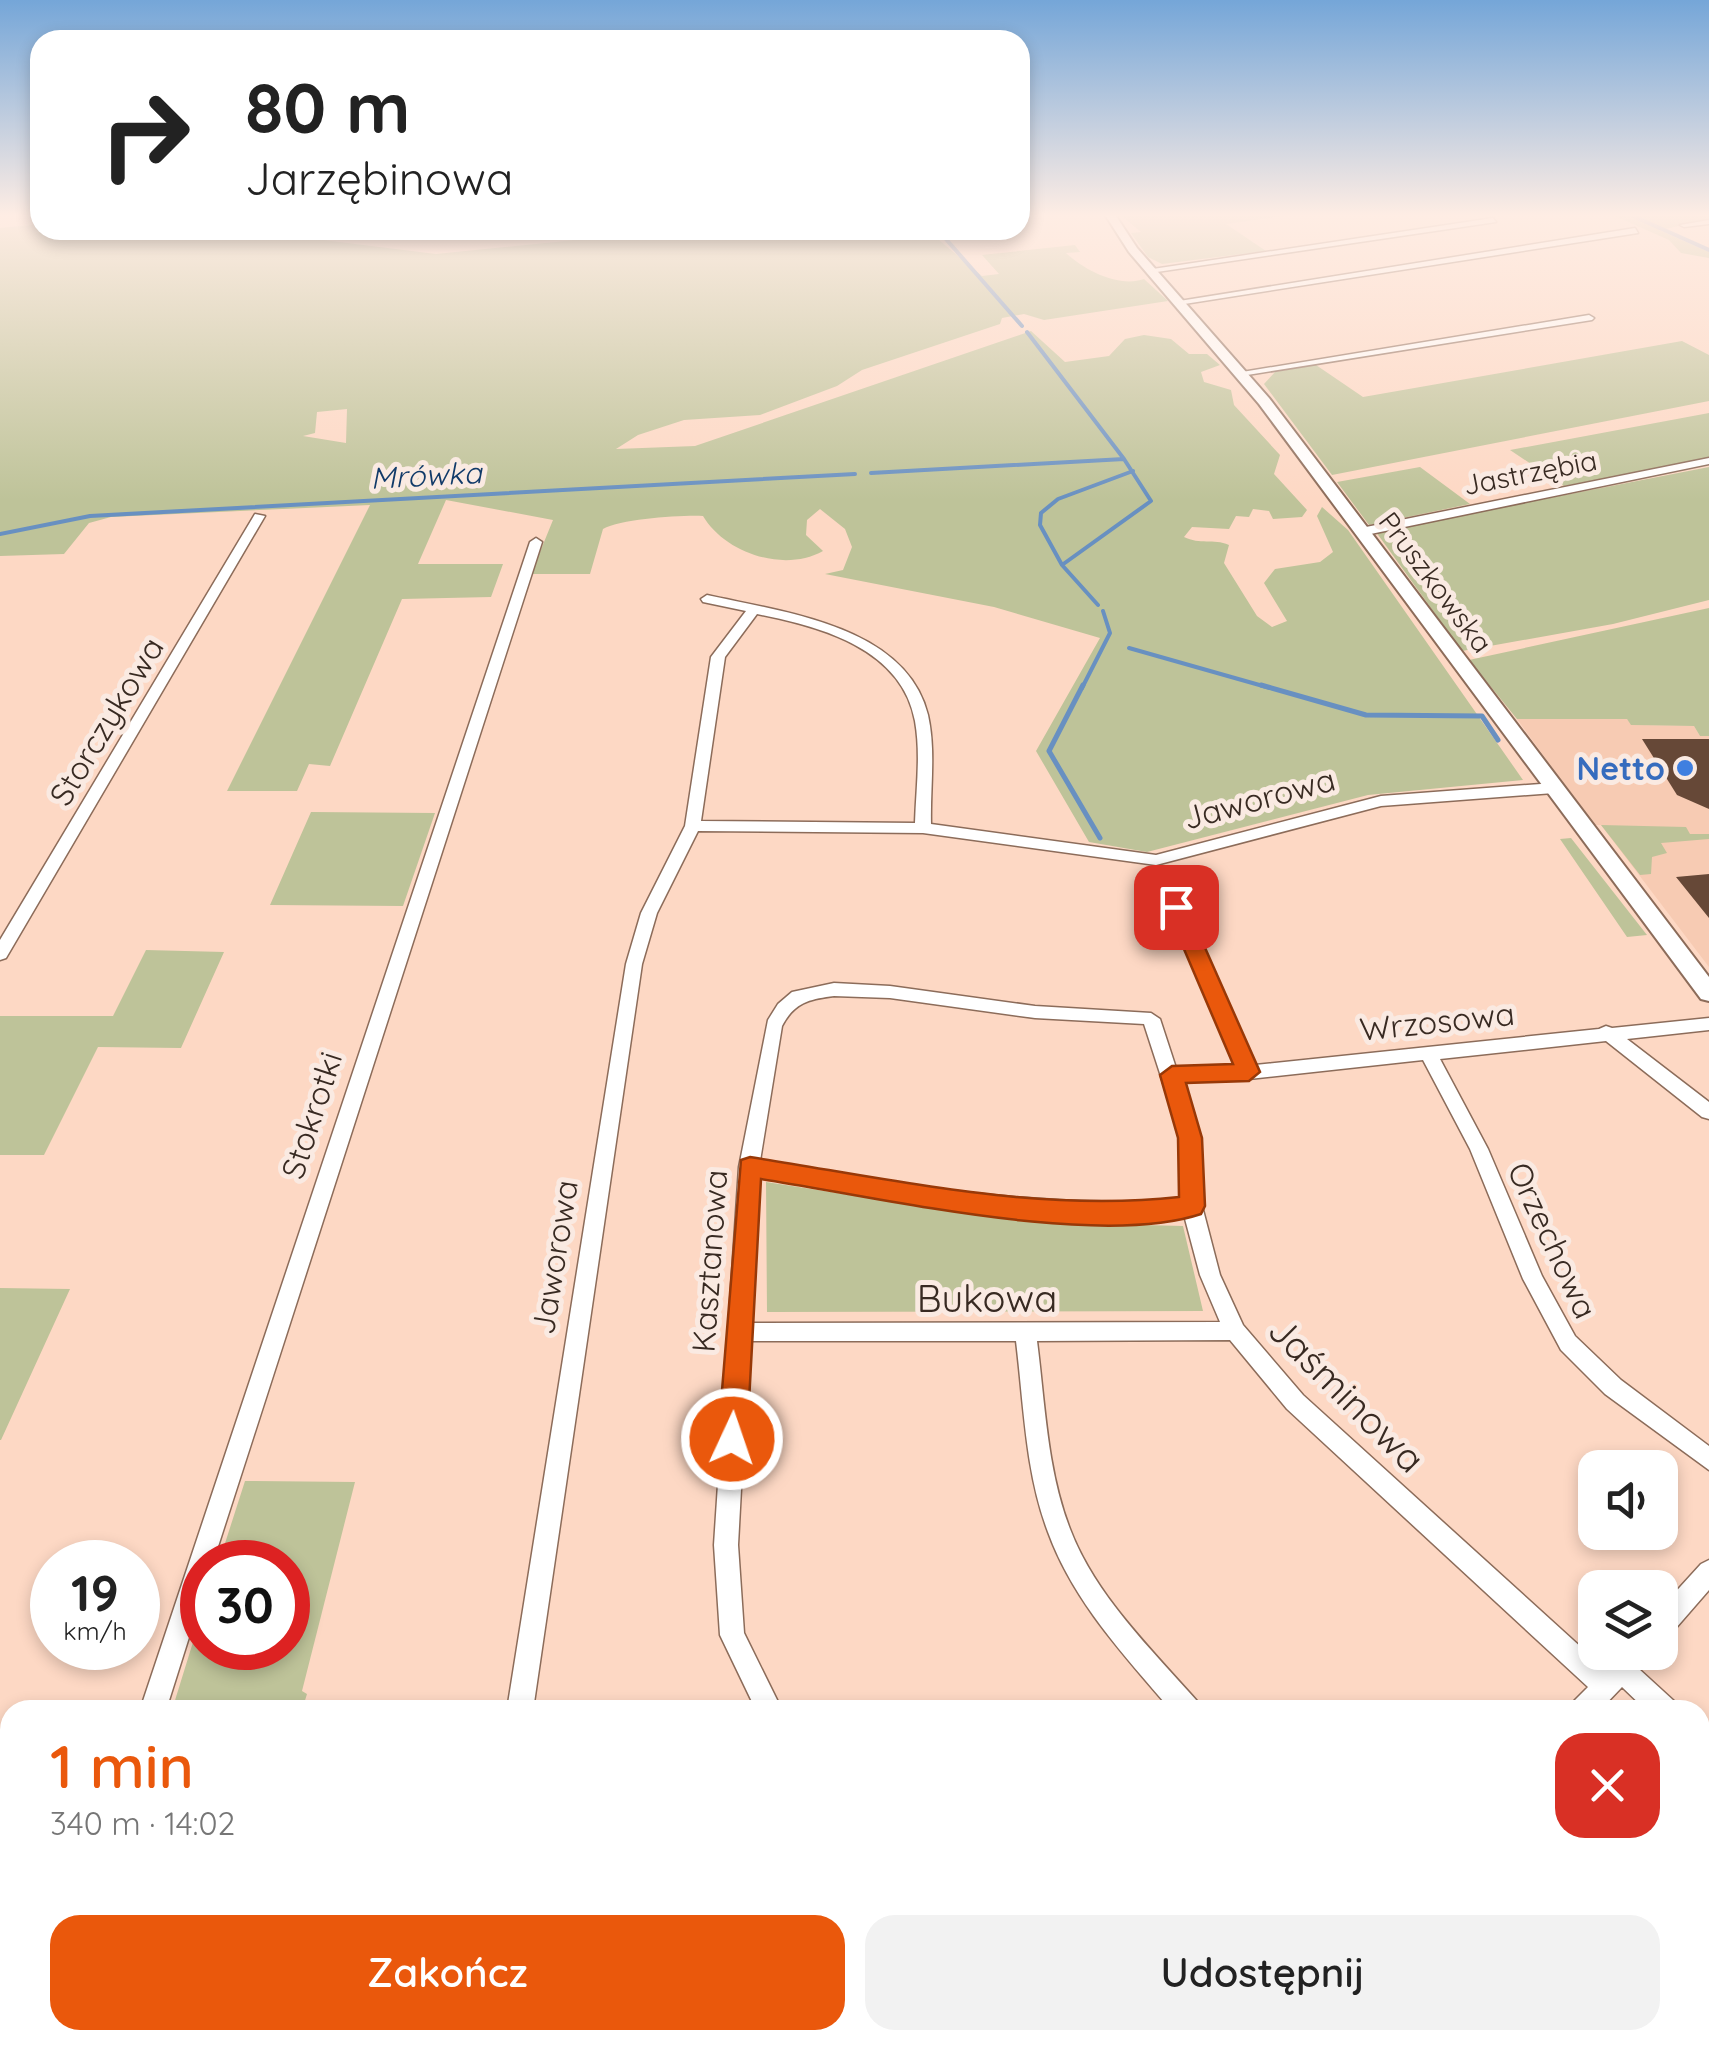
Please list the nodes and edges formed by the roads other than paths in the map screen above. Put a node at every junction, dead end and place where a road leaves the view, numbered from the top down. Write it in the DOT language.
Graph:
graph roads {
  1 [pos="1184,309"];
  2 [pos="1589,318"];
  3 [pos="1240,373"];
  4 [pos="1709,461"];
  5 [pos="260,516"];
  6 [pos="1361,532"];
  7 [pos="536,542"];
  8 [pos="707,599"];
  9 [pos="753,610"];
  10 [pos="1554,788"];
  11 [pos="693,826"];
  12 [pos="923,828"];
  13 [pos="1162,874"];
  14 [pos="0,954"];
  15 [pos="1709,993"];
  16 [pos="1151,1020"];
  17 [pos="1709,1024"];
  18 [pos="1606,1032"];
  19 [pos="1428,1052"];
  20 [pos="1249,1072"];
  21 [pos="1172,1075"];
  22 [pos="1709,1112"];
  23 [pos="750,1167"];
  24 [pos="1192,1206"];
  25 [pos="1235,1331"];
  26 [pos="739,1332"];
  27 [pos="1026,1333"];
  28 [pos="1709,1459"];
  29 [pos="1709,1572"];
  30 [pos="1678,1607"];
  31 [pos="1578,1634"];
  32 [pos="1622,1670"];
  33 [pos="156,1700"];
  34 [pos="522,1700"];
  35 [pos="764,1700"];
  36 [pos="1179,1700"];
  37 [pos="1592,1700"];
  38 [pos="1654,1700"];
  1 -- 3 [label="street, Pruszkowska"];
  2 -- 3 [label="street"];
  3 -- 6 [label="street, Pruszkowska"];
  4 -- 6 [label="street, Jastrzębia"];
  5 -- 14 [label="street, Storczykowa"];
  6 -- 10 [label="street, Pruszkowska"];
  7 -- 33 [label="street, Stokrotki"];
  8 -- 9 [label="street"];
  9 -- 11 [label="street, Jaworowa"];
  9 -- 12 [label="street"];
  10 -- 12 [label="street, Jaworowa"];
  10 -- 15 [label="street, Pruszkowska"];
  11 -- 12 [label="street, Jaworowa"];
  11 -- 34 [label="street, Jaworowa"];
  13 -- 20 [label="street, Jaworowa"];
  16 -- 21 [label="street, Jaśminowa"];
  16 -- 23 [label="street, Kasztanowa"];
  17 -- 18 [label="street, Wrzosowa"];
  18 -- 19 [label="street, Wrzosowa"];
  18 -- 22 [label="street"];
  19 -- 20 [label="street, Wrzosowa"];
  19 -- 28 [label="street, Orzechowa"];
  20 -- 21 [label="street, Wrzosowa"];
  21 -- 24 [label="street, Jaśminowa"];
  23 -- 24 [label="street"];
  23 -- 26 [label="street, Kasztanowa"];
  24 -- 25 [label="street, Jaśminowa"];
  25 -- 27 [label="street, Bukowa"];
  25 -- 31 [label="street, Jaśminowa"];
  26 -- 27 [label="street, Bukowa"];
  26 -- 35 [label="street, Kasztanowa"];
  27 -- 36 [label="street"];
  29 -- 30 [label="street"];
  32 -- 37 [label="street"];
  32 -- 38 [label="street, Jaśminowa"];
}
